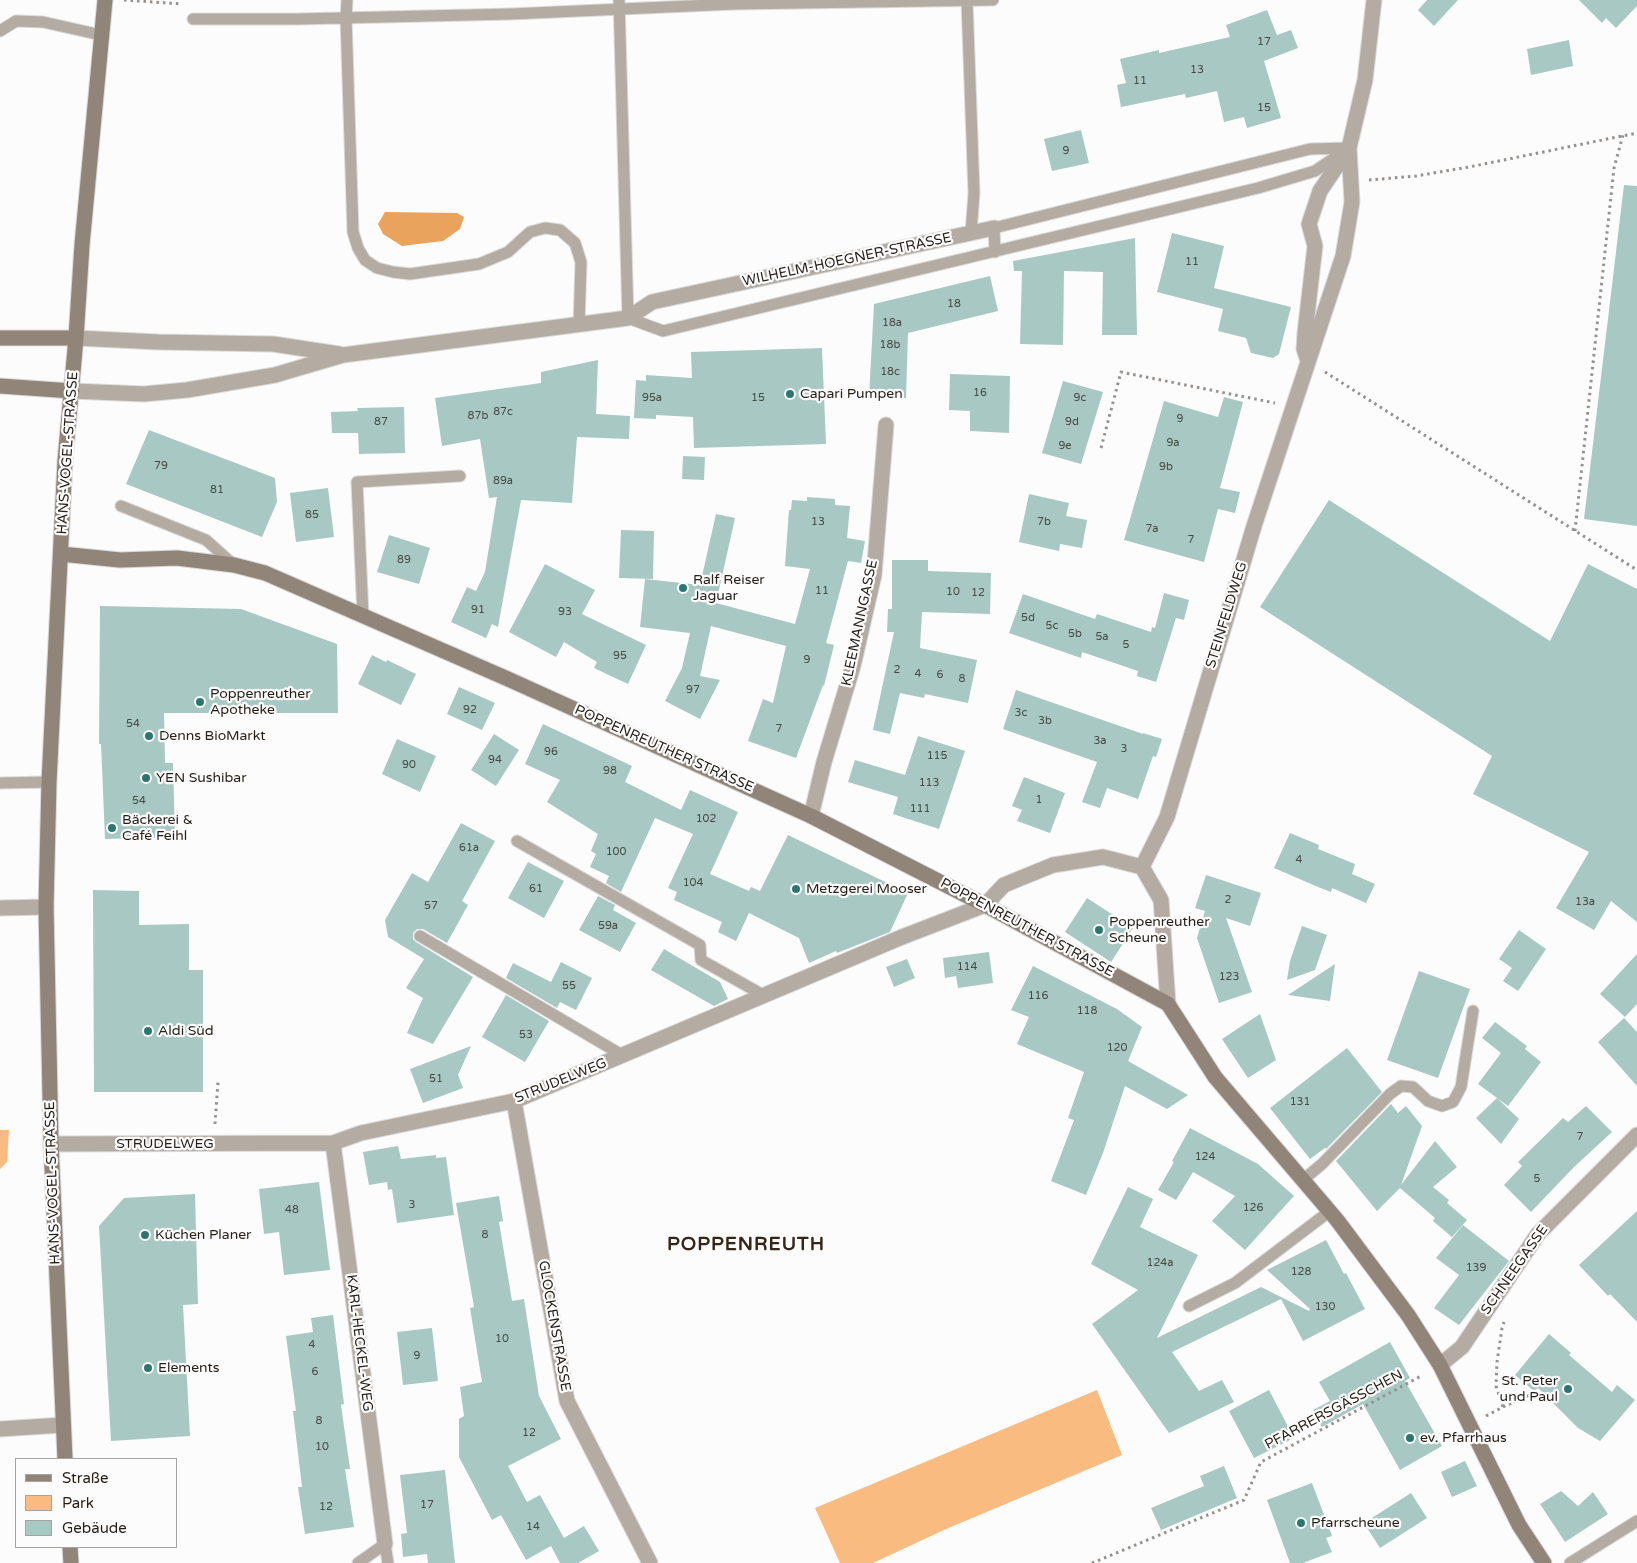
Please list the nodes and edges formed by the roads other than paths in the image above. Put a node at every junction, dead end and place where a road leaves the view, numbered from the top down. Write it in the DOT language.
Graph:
graph roads {
  1 [pos="105,0"];
  2 [pos="347,0"];
  3 [pos="993,0"];
  4 [pos="1374,0"];
  5 [pos="967,1"];
  6 [pos="619,4"];
  7 [pos="193,18"];
  8 [pos="346,18"];
  9 [pos="0,31"];
  10 [pos="102,35"];
  11 [pos="1350,148"];
  12 [pos="994,228"];
  13 [pos="971,233"];
  14 [pos="994,252"];
  15 [pos="628,318"];
  16 [pos="579,325"];
  17 [pos="0,338"];
  18 [pos="76,338"];
  19 [pos="343,354"];
  20 [pos="1308,361"];
  21 [pos="0,386"];
  22 [pos="72,391"];
  23 [pos="886,425"];
  24 [pos="460,476"];
  25 [pos="121,506"];
  26 [pos="61,554"];
  27 [pos="234,565"];
  28 [pos="363,616"];
  29 [pos="49,782"];
  30 [pos="0,783"];
  31 [pos="811,816"];
  32 [pos="518,841"];
  33 [pos="1142,867"];
  34 [pos="985,905"];
  35 [pos="0,908"];
  36 [pos="46,908"];
  37 [pos="420,936"];
  38 [pos="763,995"];
  39 [pos="1168,1004"];
  40 [pos="1474,1011"];
  41 [pos="622,1056"];
  42 [pos="514,1101"];
  43 [pos="1637,1136"];
  44 [pos="333,1143"];
  45 [pos="51,1144"];
  46 [pos="1303,1180"];
  47 [pos="1330,1211"];
  48 [pos="1189,1306"];
  49 [pos="1440,1365"];
  50 [pos="63,1425"];
  51 [pos="0,1429"];
  52 [pos="65,1458"];
  53 [pos="1637,1521"];
  54 [pos="385,1544"];
  55 [pos="70,1548"];
  56 [pos="71,1563"];
  57 [pos="358,1563"];
  58 [pos="388,1563"];
  59 [pos="650,1563"];
  60 [pos="1544,1563"];
  61 [pos="1570,1563"];
  1 -- 10 [label="street, HANS-VOGEL-STRASSE"];
  2 -- 8 [label="lane"];
  3 -- 5 [label="lane"];
  4 -- 11 [label="street, STEINFELDWEG"];
  5 -- 6 [label="lane"];
  5 -- 13 [label="lane"];
  6 -- 8 [label="lane"];
  6 -- 15 [label="lane"];
  7 -- 8 [label="lane"];
  8 -- 16 [label="lane"];
  9 -- 10 [label="lane"];
  10 -- 18 [label="street, HANS-VOGEL-STRASSE"];
  11 -- 12 [label="lane, WILHELM-HOEGNER-STRASSE"];
  11 -- 14 [label="lane"];
  11 -- 20 [label="street, STEINFELDWEG"];
  11 -- 20 [label="street, STEINFELDWEG"];
  12 -- 13 [label="street, WILHELM-HOEGNER-STRASSE"];
  12 -- 14 [label="lane"];
  13 -- 15 [label="street, WILHELM-HOEGNER-STRASSE"];
  14 -- 15 [label="lane"];
  15 -- 16 [label="street, WILHELM-HOEGNER-STRASSE"];
  16 -- 19 [label="street, WILHELM-HOEGNER-STRASSE"];
  17 -- 18 [label="street"];
  18 -- 19 [label="street, WILHELM-HOEGNER-STRASSE"];
  18 -- 22 [label="street, HANS-VOGEL-STRASSE"];
  19 -- 22 [label="street, WILHELM-HOEGNER-STRASSE"];
  20 -- 33 [label="street, STEINFELDWEG"];
  21 -- 22 [label="street"];
  22 -- 26 [label="street, HANS-VOGEL-STRASSE"];
  23 -- 31 [label="street, KLEEMANNGASSE"];
  24 -- 28 [label="lane"];
  25 -- 27 [label="lane"];
  26 -- 27 [label="street, POPPENREUTHER STRASSE"];
  26 -- 29 [label="street, HANS-VOGEL-STRASSE"];
  27 -- 28 [label="street, POPPENREUTHER STRASSE"];
  28 -- 31 [label="street, POPPENREUTHER STRASSE"];
  29 -- 30 [label="lane"];
  29 -- 36 [label="street, HANS-VOGEL-STRASSE"];
  31 -- 34 [label="street, POPPENREUTHER STRASSE"];
  32 -- 38 [label="lane"];
  33 -- 34 [label="street"];
  33 -- 39 [label="street"];
  34 -- 38 [label="street, STRUDELWEG"];
  34 -- 39 [label="street, POPPENREUTHER STRASSE"];
  35 -- 36 [label="street"];
  36 -- 45 [label="street, HANS-VOGEL-STRASSE"];
  37 -- 41 [label="lane"];
  38 -- 41 [label="street, STRUDELWEG"];
  39 -- 46 [label="street, POPPENREUTHER STRASSE"];
  40 -- 46 [label="lane"];
  41 -- 42 [label="street, STRUDELWEG"];
  42 -- 44 [label="street, STRUDELWEG"];
  42 -- 59 [label="street, GLOCKENSTRASSE"];
  43 -- 49 [label="street, SCHNEEGASSE"];
  44 -- 45 [label="street, STRUDELWEG"];
  44 -- 54 [label="street, KARL-HECKEL-WEG"];
  45 -- 50 [label="street, HANS-VOGEL-STRASSE"];
  46 -- 47 [label="street, POPPENREUTHER STRASSE"];
  47 -- 48 [label="lane"];
  47 -- 49 [label="street, POPPENREUTHER STRASSE"];
  49 -- 60 [label="street, POPPENREUTHER STRASSE"];
  50 -- 51 [label="street"];
  50 -- 52 [label="street, HANS-VOGEL-STRASSE"];
  53 -- 61 [label="lane"];
  54 -- 57 [label="lane"];
  54 -- 58 [label="lane, KARL-HECKEL-WEG"];
  55 -- 56 [label="street"];
}
